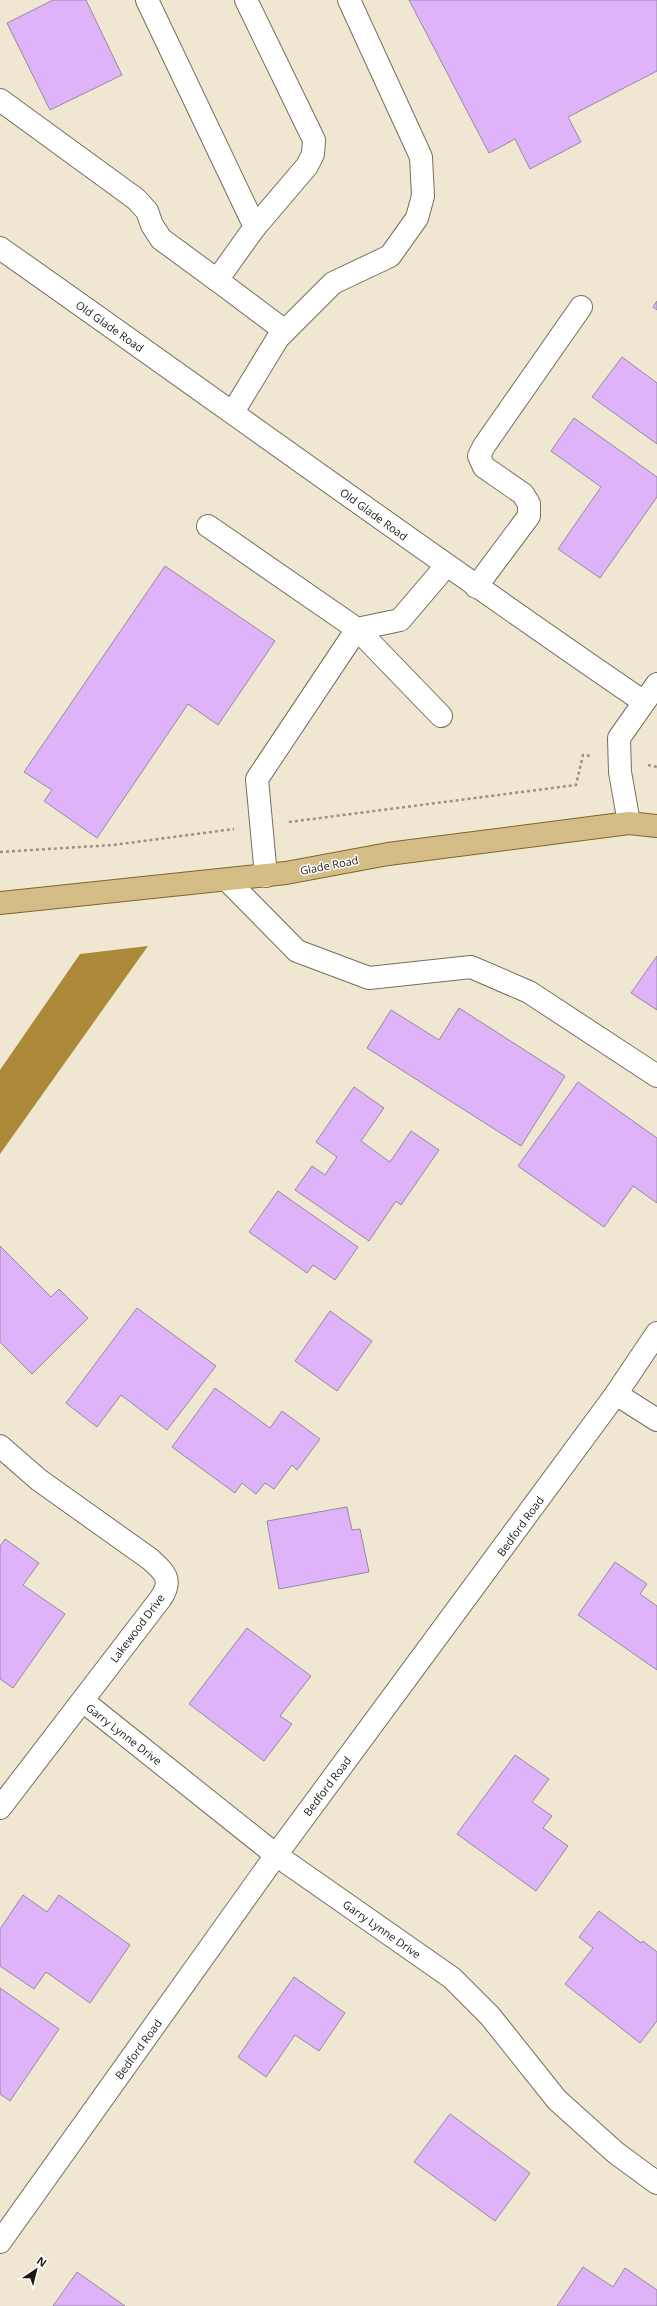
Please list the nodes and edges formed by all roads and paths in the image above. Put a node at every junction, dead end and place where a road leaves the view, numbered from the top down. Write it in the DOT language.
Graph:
graph roads {
  1 [pos="147,0"];
  2 [pos="246,0"];
  3 [pos="349,0"];
  4 [pos="0,100"];
  5 [pos="255,227"];
  6 [pos="0,248"];
  7 [pos="217,280"];
  8 [pos="580,307"];
  9 [pos="285,331"];
  10 [pos="233,412"];
  11 [pos="208,526"];
  12 [pos="446,566"];
  13 [pos="476,587"];
  14 [pos="357,629"];
  15 [pos="657,684"];
  16 [pos="644,702"];
  17 [pos="441,716"];
  18 [pos="619,761"];
  19 [pos="657,767"];
  20 [pos="629,822"];
  21 [pos="261,825"];
  22 [pos="657,826"];
  23 [pos="0,852"];
  24 [pos="266,876"];
  25 [pos="227,880"];
  26 [pos="0,903"];
  27 [pos="657,1076"];
  28 [pos="657,1333"];
  29 [pos="616,1394"];
  30 [pos="657,1420"];
  31 [pos="0,1446"];
  32 [pos="83,1702"];
  33 [pos="0,1808"];
  34 [pos="276,1855"];
  35 [pos="657,2183"];
  36 [pos="0,2242"];
  1 -- 5 [label="street"];
  2 -- 5 [label="street"];
  3 -- 9 [label="street"];
  4 -- 7 [label="street"];
  5 -- 7 [label="street"];
  6 -- 10 [label="street, Old Glade Road"];
  7 -- 9 [label="street"];
  8 -- 13 [label="street"];
  9 -- 10 [label="street"];
  10 -- 12 [label="street, Old Glade Road"];
  11 -- 14 [label="street"];
  12 -- 13 [label="street, Old Glade Road"];
  12 -- 14 [label="street"];
  13 -- 16 [label="street, Old Glade Road"];
  14 -- 17 [label="street"];
  14 -- 21 [label="street"];
  15 -- 16 [label="street"];
  16 -- 18 [label="street"];
  18 -- 19 [label="path"];
  18 -- 20 [label="street"];
  18 -- 21 [label="path"];
  20 -- 22 [label="main road, Glade Road"];
  20 -- 24 [label="main road, Glade Road"];
  21 -- 23 [label="path"];
  21 -- 24 [label="street"];
  24 -- 25 [label="main road, Glade Road"];
  25 -- 26 [label="main road, Glade Road"];
  25 -- 27 [label="street"];
  28 -- 29 [label="street, Bedford Road"];
  29 -- 30 [label="street"];
  29 -- 34 [label="street, Bedford Road"];
  31 -- 32 [label="street, Lakewood Drive"];
  32 -- 33 [label="street, Lakewood Drive"];
  32 -- 34 [label="street, Garry Lynne Drive"];
  34 -- 35 [label="street, Garry Lynne Drive"];
  34 -- 36 [label="street, Bedford Road"];
}
